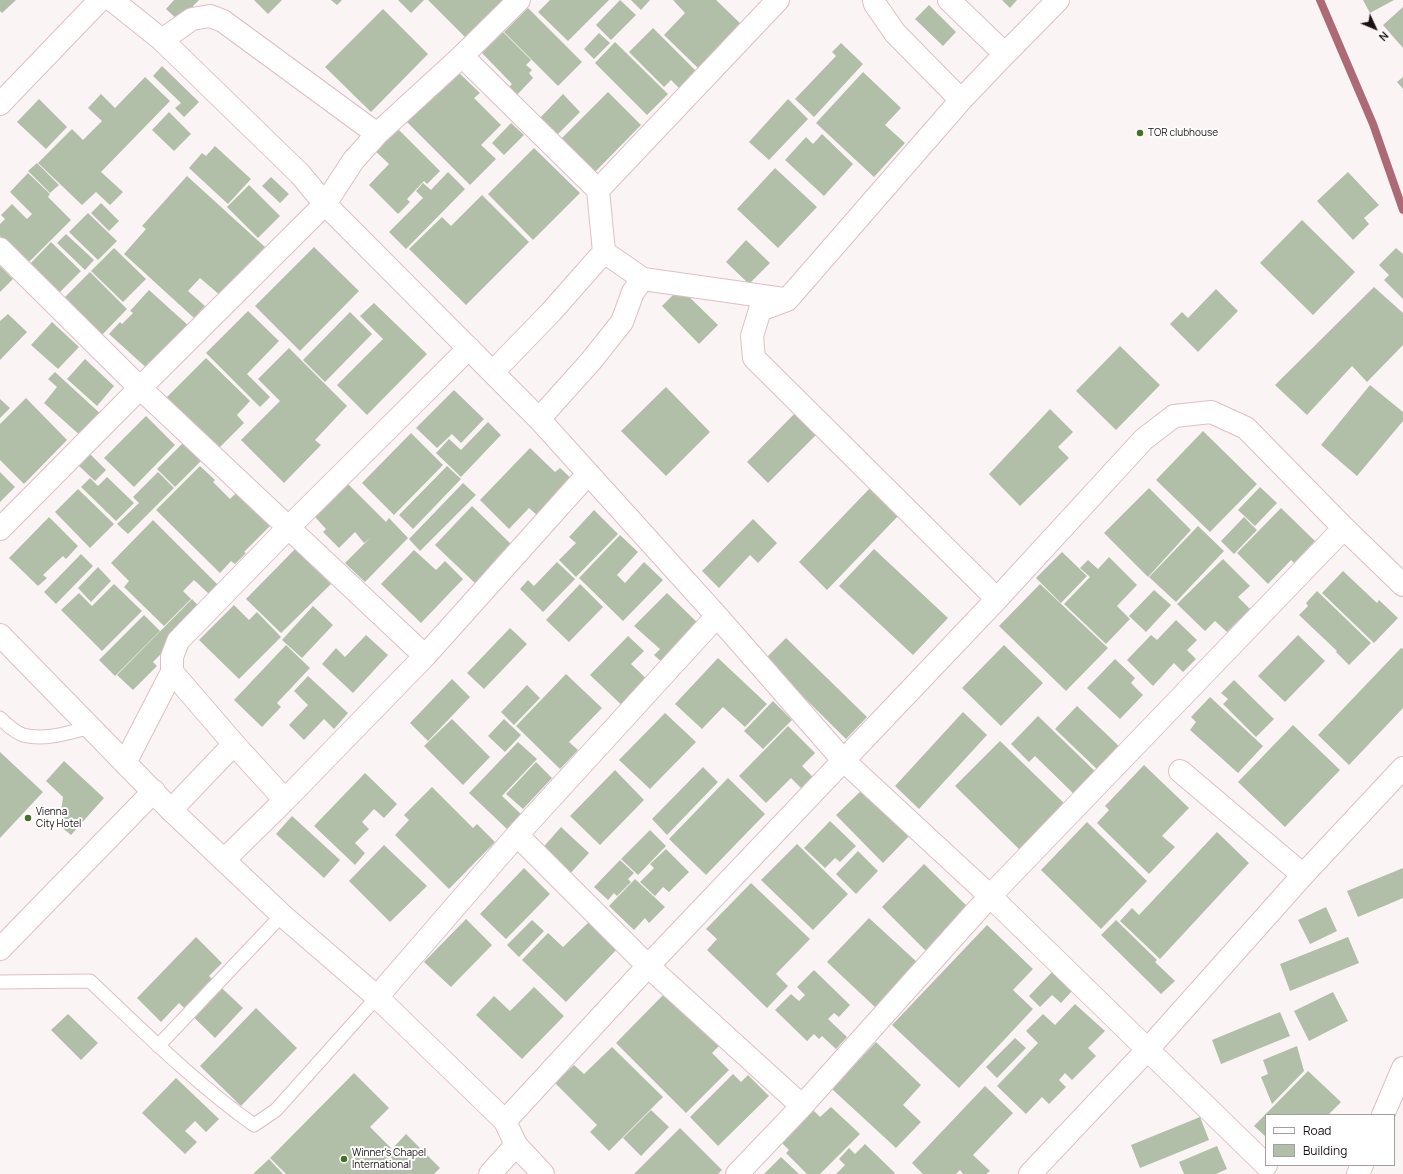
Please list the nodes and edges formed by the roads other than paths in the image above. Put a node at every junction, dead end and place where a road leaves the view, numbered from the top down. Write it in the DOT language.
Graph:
graph roads {
  1 [pos="100,0"];
  2 [pos="112,0"];
  3 [pos="519,0"];
  4 [pos="874,0"];
  5 [pos="949,0"];
  6 [pos="1058,0"];
  7 [pos="770,2"];
  8 [pos="162,40"];
  9 [pos="1005,54"];
  10 [pos="462,56"];
  11 [pos="961,100"];
  12 [pos="0,104"];
  13 [pos="377,134"];
  14 [pos="598,190"];
  15 [pos="325,204"];
  16 [pos="0,249"];
  17 [pos="604,252"];
  18 [pos="643,279"];
  19 [pos="787,300"];
  20 [pos="469,348"];
  21 [pos="493,372"];
  22 [pos="140,388"];
  23 [pos="538,419"];
  24 [pos="588,474"];
  25 [pos="288,528"];
  26 [pos="1344,528"];
  27 [pos="0,529"];
  28 [pos="1403,585"];
  29 [pos="997,598"];
  30 [pos="717,616"];
  31 [pos="0,635"];
  32 [pos="425,656"];
  33 [pos="172,672"];
  34 [pos="0,718"];
  35 [pos="92,727"];
  36 [pos="234,744"];
  37 [pos="843,760"];
  38 [pos="125,763"];
  39 [pos="1403,768"];
  40 [pos="1180,771"];
  41 [pos="154,791"];
  42 [pos="285,800"];
  43 [pos="171,810"];
  44 [pos="517,835"];
  45 [pos="224,860"];
  46 [pos="1304,875"];
  47 [pos="990,896"];
  48 [pos="282,915"];
  49 [pos="0,948"];
  50 [pos="648,966"];
  51 [pos="0,982"];
  52 [pos="377,997"];
  53 [pos="158,1046"];
  54 [pos="1148,1049"];
  55 [pos="1403,1068"];
  56 [pos="802,1106"];
  57 [pos="1383,1114"];
  58 [pos="505,1121"];
  59 [pos="516,1145"];
  60 [pos="1265,1164"];
  61 [pos="1267,1166"];
  62 [pos="490,1174"];
  63 [pos="543,1174"];
  64 [pos="737,1174"];
  65 [pos="1030,1174"];
  66 [pos="1276,1174"];
  1 -- 12 [label="street"];
  2 -- 8 [label="street"];
  3 -- 10 [label="street"];
  4 -- 11 [label="street"];
  5 -- 9 [label="street"];
  6 -- 9 [label="street"];
  7 -- 14 [label="street"];
  8 -- 13 [label="street"];
  8 -- 15 [label="street"];
  9 -- 11 [label="street"];
  10 -- 13 [label="street"];
  10 -- 14 [label="street"];
  11 -- 19 [label="street"];
  13 -- 15 [label="street"];
  14 -- 17 [label="street"];
  15 -- 20 [label="street"];
  15 -- 22 [label="street"];
  16 -- 22 [label="street"];
  17 -- 18 [label="street"];
  17 -- 21 [label="street"];
  18 -- 19 [label="street"];
  18 -- 23 [label="street"];
  19 -- 29 [label="street"];
  20 -- 21 [label="street"];
  20 -- 25 [label="street"];
  21 -- 23 [label="street"];
  22 -- 25 [label="street"];
  22 -- 27 [label="street"];
  23 -- 24 [label="street"];
  24 -- 30 [label="street"];
  24 -- 32 [label="street"];
  25 -- 32 [label="street"];
  25 -- 33 [label="street"];
  26 -- 28 [label="street"];
  26 -- 29 [label="street"];
  26 -- 47 [label="street"];
  29 -- 37 [label="street"];
  30 -- 37 [label="street"];
  30 -- 44 [label="street"];
  31 -- 35 [label="street"];
  32 -- 42 [label="street"];
  33 -- 36 [label="street"];
  33 -- 38 [label="street"];
  34 -- 35 [label="lane"];
  35 -- 38 [label="street"];
  36 -- 42 [label="street"];
  36 -- 43 [label="street"];
  37 -- 47 [label="street"];
  37 -- 50 [label="street"];
  38 -- 41 [label="street"];
  39 -- 46 [label="street"];
  40 -- 46 [label="street"];
  41 -- 43 [label="street"];
  41 -- 49 [label="street"];
  42 -- 45 [label="street"];
  43 -- 45 [label="street"];
  44 -- 50 [label="street"];
  44 -- 52 [label="street"];
  45 -- 48 [label="street"];
  46 -- 54 [label="street"];
  47 -- 54 [label="street"];
  47 -- 56 [label="street"];
  48 -- 52 [label="street"];
  48 -- 53 [label="lane"];
  50 -- 56 [label="street"];
  50 -- 58 [label="street"];
  51 -- 53 [label="lane"];
  52 -- 53 [label="lane"];
  52 -- 58 [label="street"];
  54 -- 60 [label="street"];
  54 -- 65 [label="street"];
  55 -- 57 [label="street"];
  56 -- 64 [label="street"];
  58 -- 59 [label="street"];
  59 -- 62 [label="street"];
  59 -- 63 [label="street"];
  61 -- 66 [label="street"];
}
